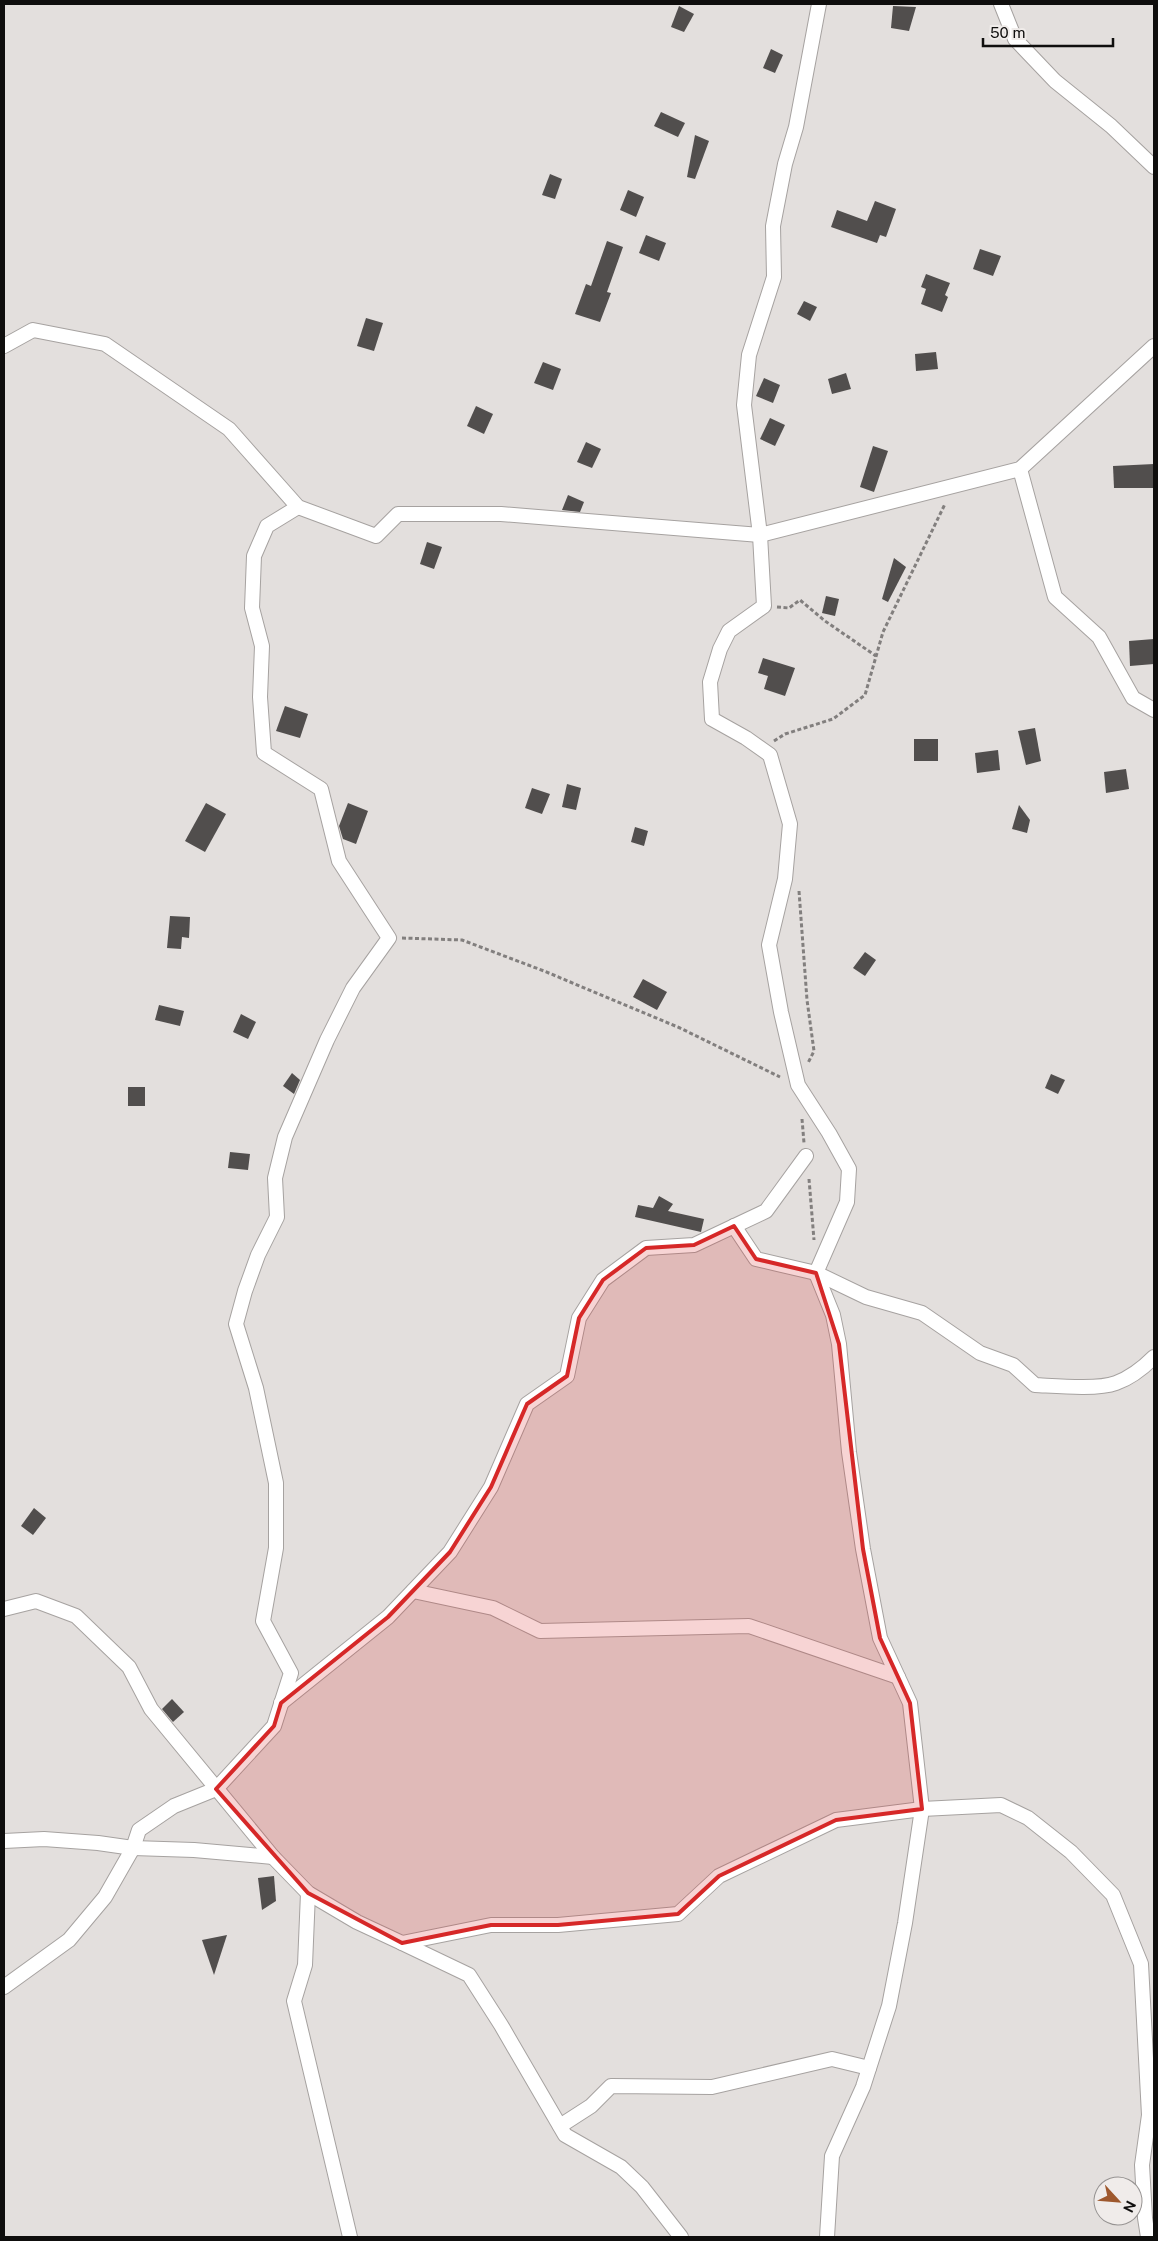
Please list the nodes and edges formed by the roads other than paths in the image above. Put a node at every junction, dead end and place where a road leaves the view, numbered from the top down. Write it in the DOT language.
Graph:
graph roads {
  1 [pos="819,4"];
  2 [pos="1001,4"];
  3 [pos="1154,167"];
  4 [pos="4,346"];
  5 [pos="1154,346"];
  6 [pos="1020,469"];
  7 [pos="298,507"];
  8 [pos="760,535"];
  9 [pos="1154,710"];
  10 [pos="806,1156"];
  11 [pos="734,1226"];
  12 [pos="816,1273"];
  13 [pos="1154,1357"];
  14 [pos="413,1591"];
  15 [pos="4,1609"];
  16 [pos="898,1677"];
  17 [pos="281,1703"];
  18 [pos="216,1789"];
  19 [pos="922,1809"];
  20 [pos="4,1841"];
  21 [pos="133,1848"];
  22 [pos="273,1857"];
  23 [pos="308,1893"];
  24 [pos="402,1943"];
  25 [pos="4,1987"];
  26 [pos="869,2068"];
  27 [pos="560,2126"];
  28 [pos="350,2237"];
  29 [pos="681,2237"];
  30 [pos="827,2237"];
  31 [pos="1148,2237"];
  1 -- 8 [label="street"];
  2 -- 3 [label="street"];
  4 -- 7 [label="street"];
  5 -- 6 [label="street"];
  6 -- 8 [label="street"];
  6 -- 9 [label="street"];
  7 -- 8 [label="street"];
  7 -- 17 [label="street"];
  8 -- 12 [label="street"];
  10 -- 11 [label="street"];
  11 -- 12 [label="street"];
  11 -- 14 [label="street"];
  12 -- 13 [label="street"];
  12 -- 16 [label="street"];
  14 -- 16 [label="street"];
  14 -- 17 [label="street"];
  15 -- 18 [label="street"];
  16 -- 19 [label="street"];
  17 -- 18 [label="street"];
  18 -- 21 [label="street"];
  18 -- 22 [label="street"];
  19 -- 24 [label="street"];
  19 -- 26 [label="street"];
  19 -- 31 [label="street"];
  20 -- 21 [label="street"];
  21 -- 22 [label="street"];
  21 -- 25 [label="street"];
  22 -- 23 [label="street"];
  23 -- 24 [label="street"];
  23 -- 28 [label="street"];
  24 -- 27 [label="street"];
  26 -- 27 [label="street"];
  26 -- 30 [label="street"];
  27 -- 29 [label="street"];
}
